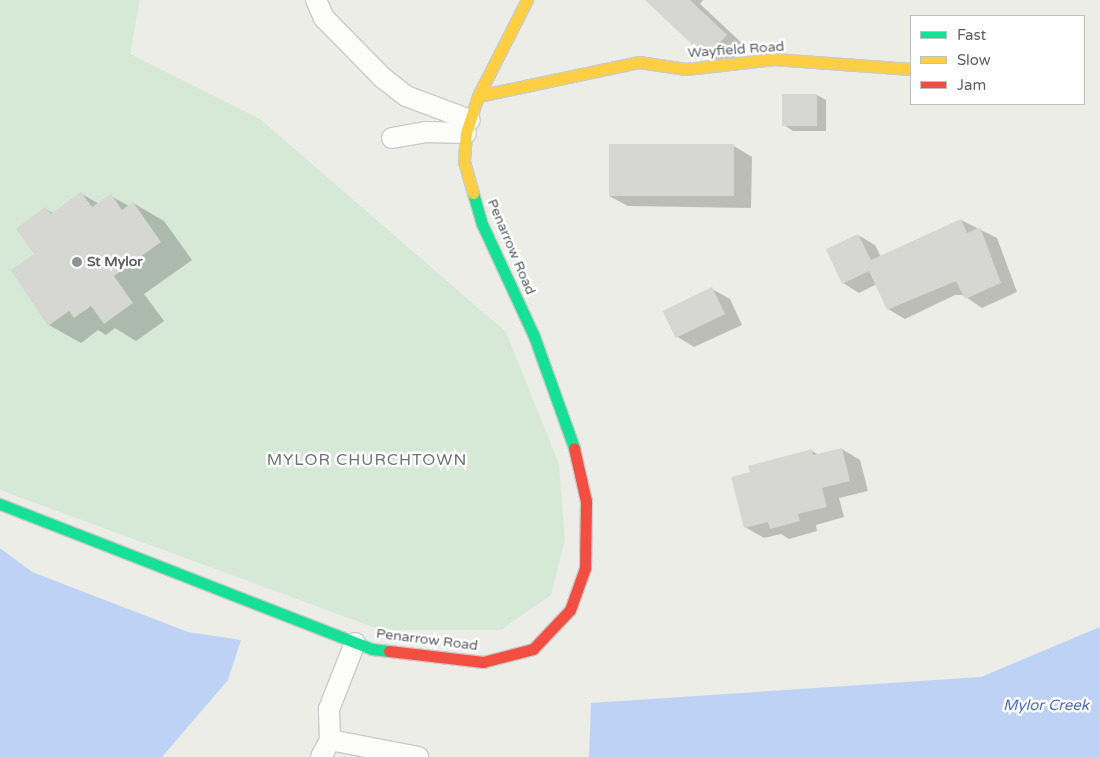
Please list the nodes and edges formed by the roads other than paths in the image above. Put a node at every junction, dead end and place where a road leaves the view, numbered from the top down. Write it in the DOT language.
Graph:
graph roads {
  1 [pos="316,0"];
  2 [pos="527,0"];
  3 [pos="910,69"];
  4 [pos="478,96"];
  5 [pos="468,126"];
  6 [pos="392,138"];
  7 [pos="0,504"];
  8 [pos="355,643"];
  9 [pos="325,749"];
  10 [pos="418,757"];
  1 -- 5 [label="lane"];
  2 -- 4 [label="street, Penarrow Road"];
  3 -- 4 [label="street, Wayfield Road"];
  4 -- 5 [label="street, Penarrow Road"];
  5 -- 6 [label="lane"];
  5 -- 8 [label="street, Penarrow Road"];
  7 -- 8 [label="street, Penarrow Road"];
  8 -- 9 [label="lane"];
  9 -- 10 [label="lane"];
}
